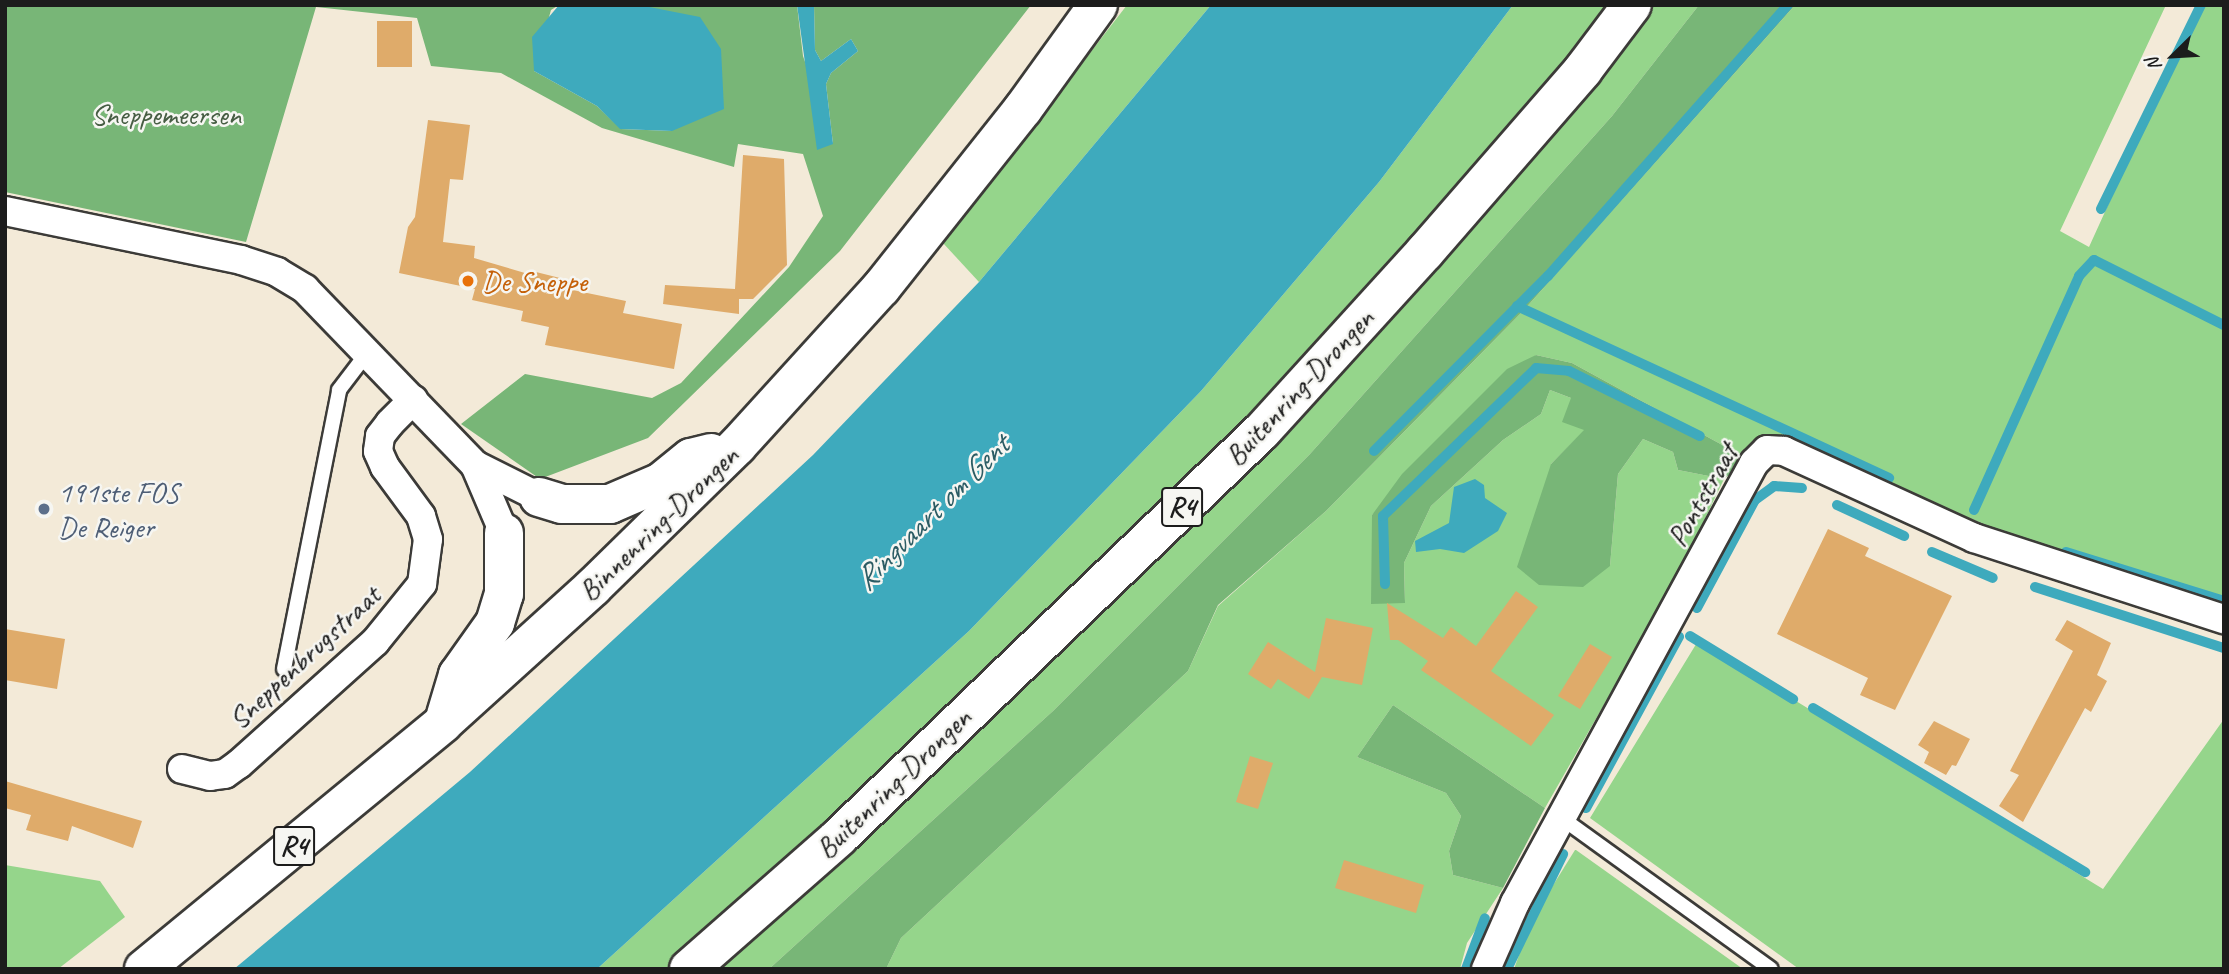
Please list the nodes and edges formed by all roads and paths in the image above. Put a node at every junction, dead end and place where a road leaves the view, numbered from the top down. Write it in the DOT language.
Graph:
graph roads {
  1 [pos="1098,5"];
  2 [pos="1632,5"];
  3 [pos="5,211"];
  4 [pos="368,352"];
  5 [pos="414,400"];
  6 [pos="737,446"];
  7 [pos="475,466"];
  8 [pos="538,498"];
  9 [pos="504,533"];
  10 [pos="2224,619"];
  11 [pos="284,668"];
  12 [pos="443,723"];
  13 [pos="182,769"];
  14 [pos="1563,819"];
  15 [pos="144,969"];
  16 [pos="689,969"];
  17 [pos="1486,969"];
  18 [pos="1771,969"];
  1 -- 6 [label="highway, Binnenring-Drongen / R4"];
  2 -- 16 [label="highway, Buitenring-Drongen / R4"];
  3 -- 4 [label="street"];
  4 -- 5 [label="street"];
  4 -- 11 [label="lane"];
  5 -- 7 [label="street"];
  5 -- 13 [label="street, Sneppenbrugstraat"];
  6 -- 8 [label="highway"];
  6 -- 12 [label="highway, Binnenring-Drongen / R4"];
  7 -- 8 [label="street"];
  7 -- 9 [label="street"];
  9 -- 12 [label="highway"];
  10 -- 14 [label="street, Pontstraat"];
  12 -- 15 [label="highway, Binnenring-Drongen / R4"];
  14 -- 17 [label="street, Pontstraat"];
  14 -- 18 [label="lane"];
}
